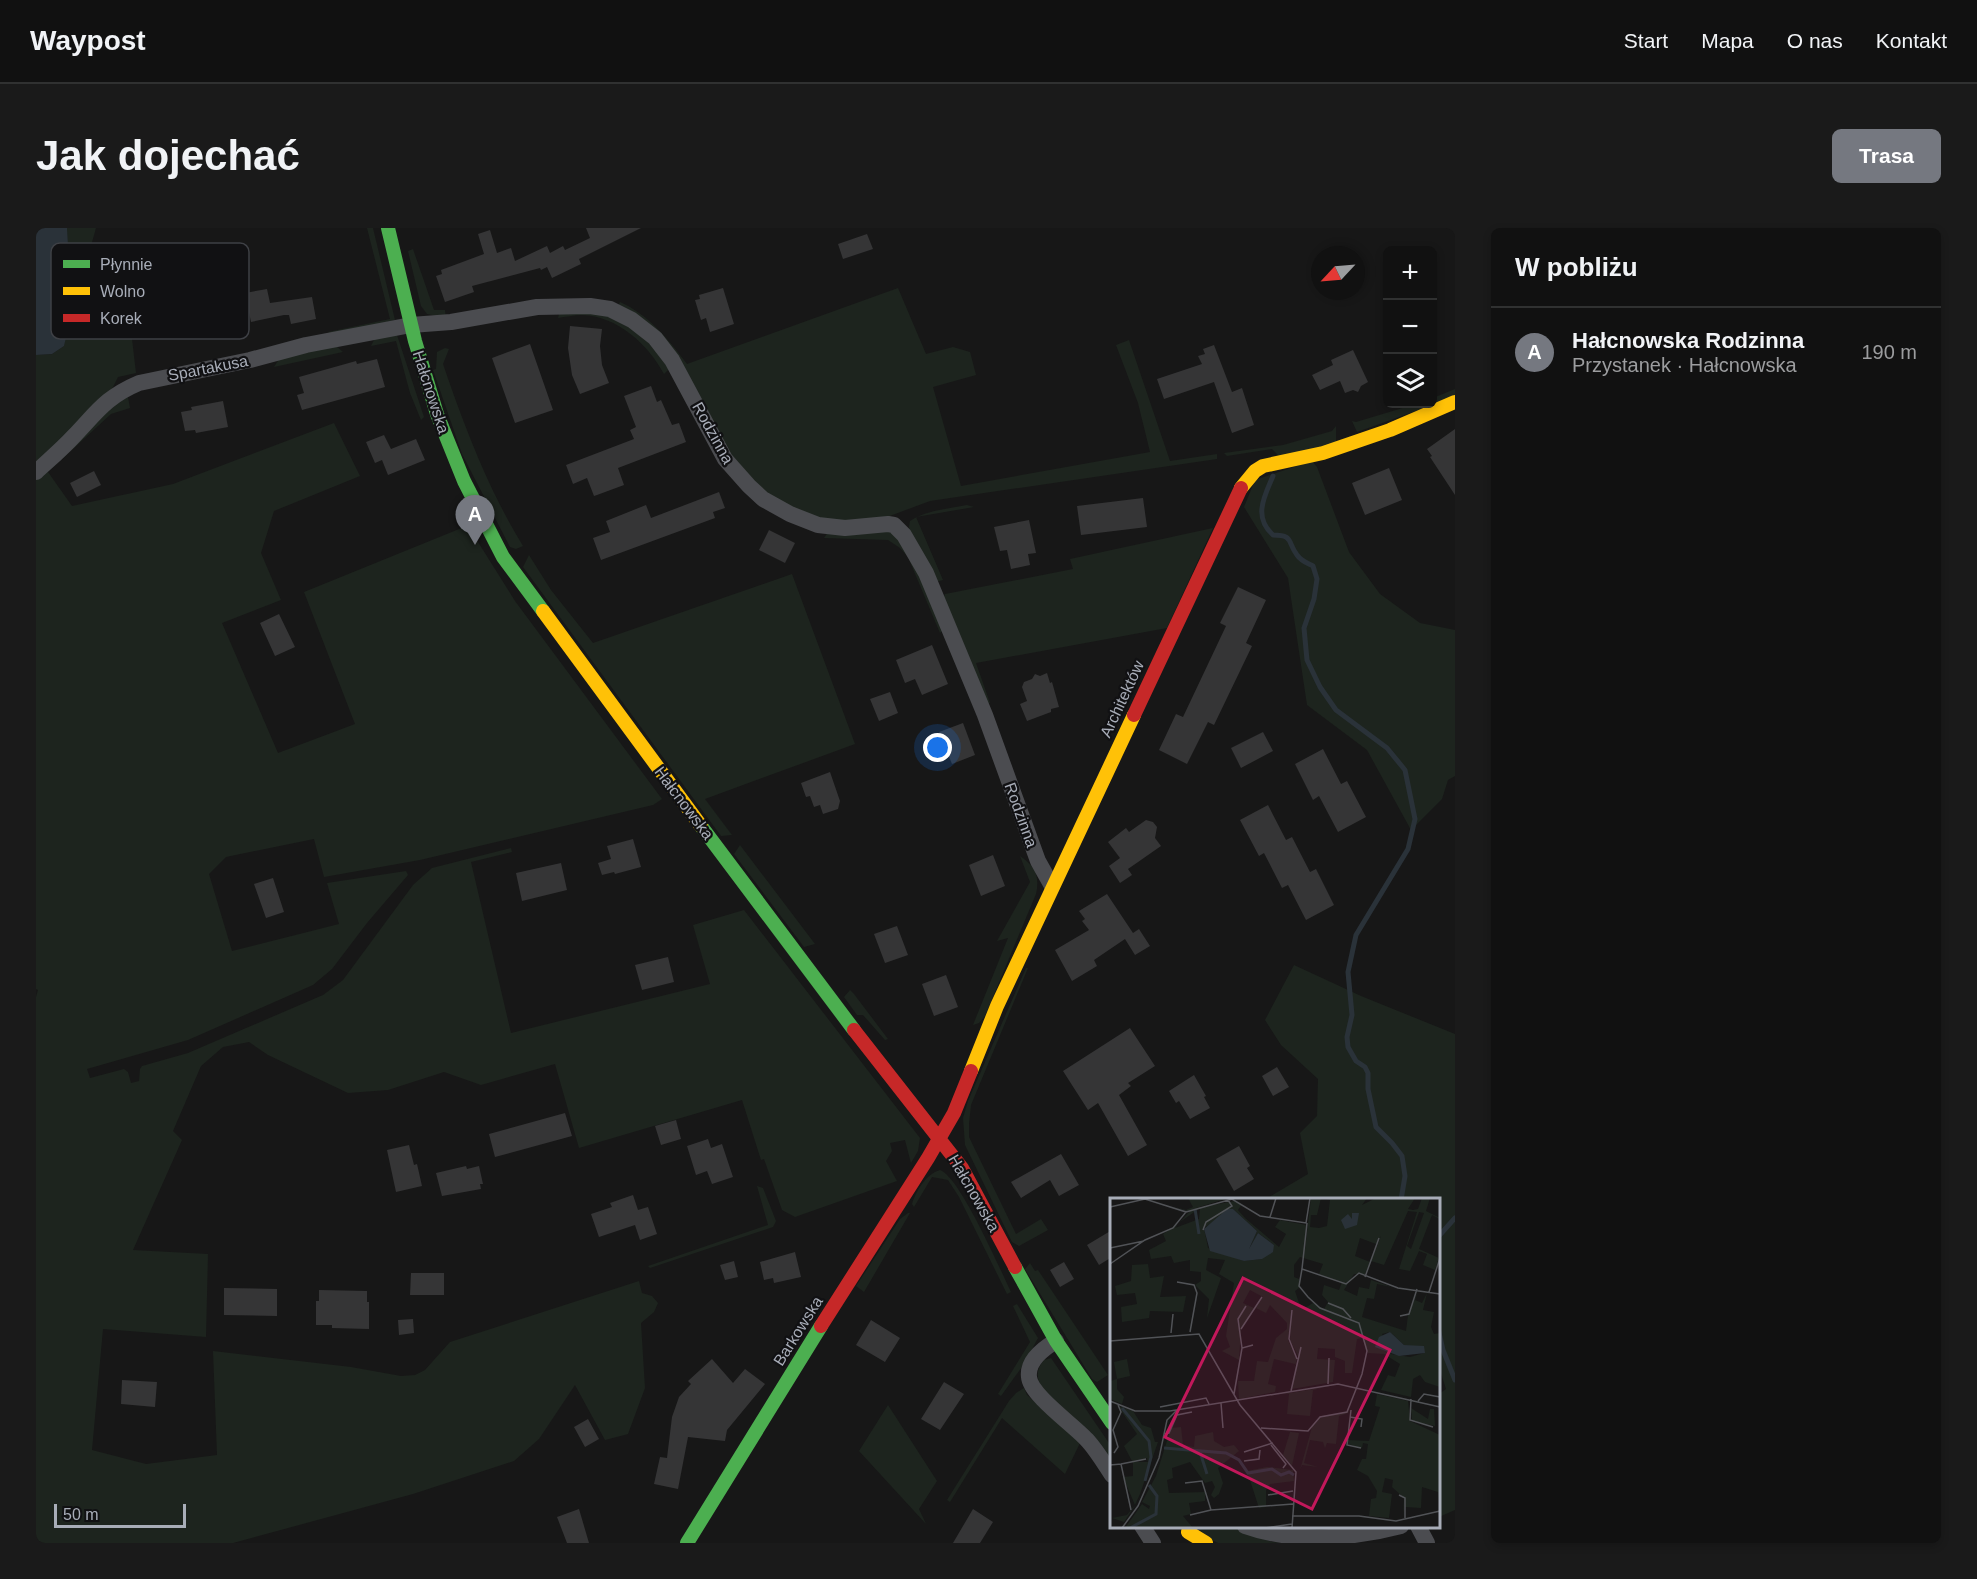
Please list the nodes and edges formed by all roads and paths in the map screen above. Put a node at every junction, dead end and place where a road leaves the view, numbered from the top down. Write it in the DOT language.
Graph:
graph roads {
  1 [pos="388,228"];
  2 [pos="411,326"];
  3 [pos="1455,402"];
  4 [pos="36,471"];
  5 [pos="1052,886"];
  6 [pos="939,1138"];
  7 [pos="1056,1341"];
  8 [pos="1110,1420"];
  9 [pos="1110,1472"];
  10 [pos="1143,1528"];
  11 [pos="1248,1528"];
  12 [pos="1396,1528"];
  13 [pos="1419,1528"];
  14 [pos="1189,1534"];
  15 [pos="687,1543"];
  16 [pos="1153,1543"];
  17 [pos="1206,1543"];
  18 [pos="1427,1543"];
  1 -- 2 [label="street, Hałcnowska"];
  2 -- 4 [label="street, Spartakusa"];
  2 -- 5 [label="street, Rodzinna"];
  2 -- 6 [label="street, Hałcnowska"];
  3 -- 5 [label="street, Architektów"];
  5 -- 6 [label="street, Architektów"];
  6 -- 7 [label="street, Hałcnowska"];
  6 -- 15 [label="street, Barkowska"];
  7 -- 8 [label="street, Hałcnowska"];
  7 -- 9 [label="street"];
  10 -- 16 [label="street"];
  11 -- 12 [label="street"];
  13 -- 18 [label="street"];
  14 -- 17 [label="street"];
}
